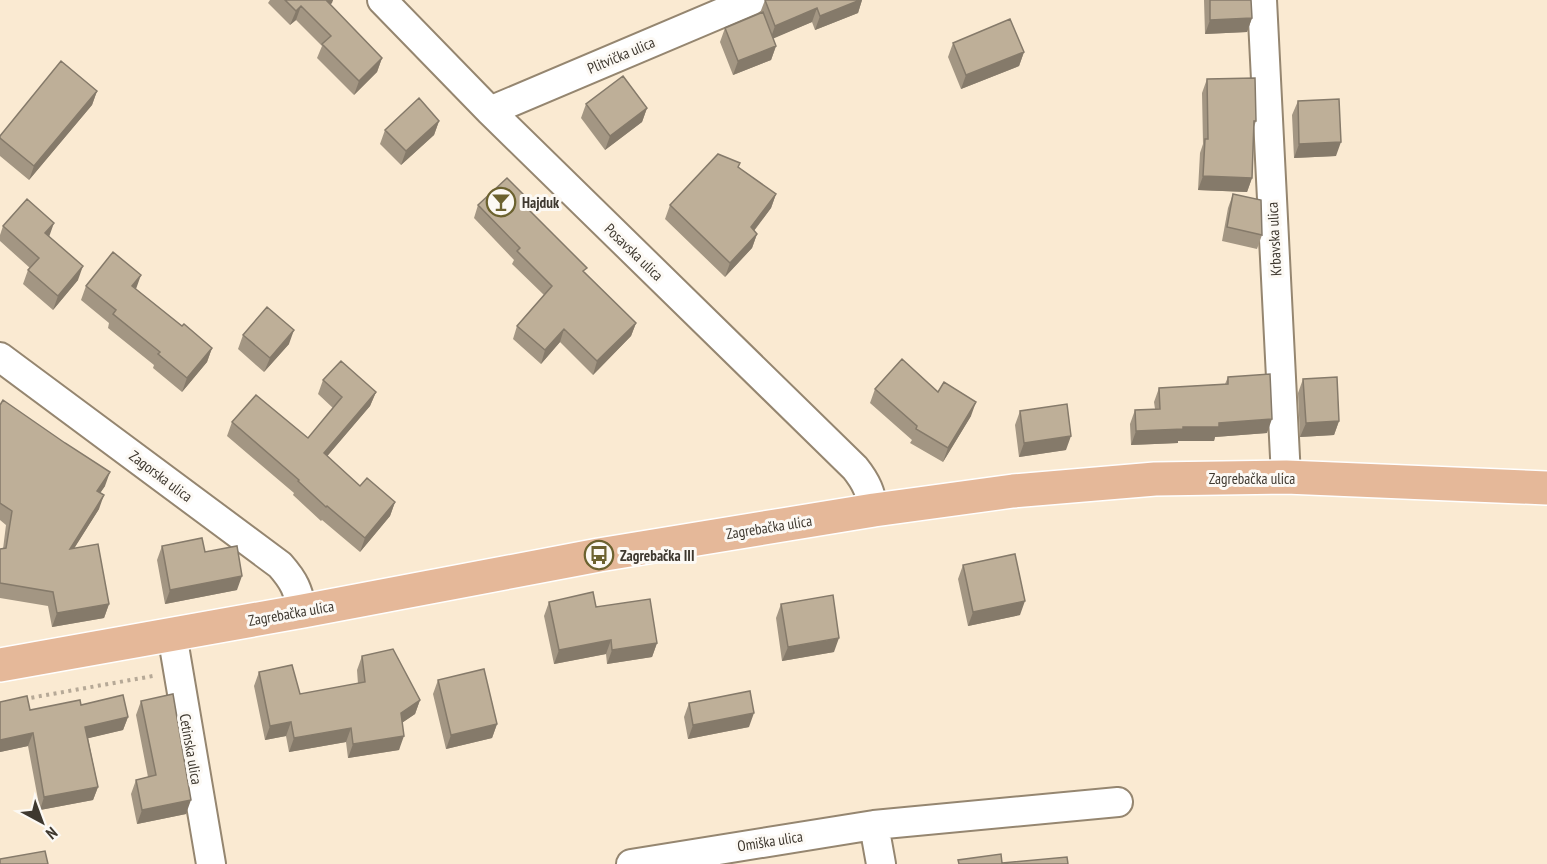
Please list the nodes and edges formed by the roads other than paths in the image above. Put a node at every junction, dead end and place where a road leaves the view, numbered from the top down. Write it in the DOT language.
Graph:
graph roads {
  1 [pos="382,0"];
  2 [pos="752,0"];
  3 [pos="1262,0"];
  4 [pos="490,111"];
  5 [pos="0,357"];
  6 [pos="1286,477"];
  7 [pos="1547,488"];
  8 [pos="874,510"];
  9 [pos="303,611"];
  10 [pos="172,634"];
  11 [pos="0,665"];
  12 [pos="1118,802"];
  13 [pos="874,825"];
  14 [pos="211,864"];
  15 [pos="631,864"];
  16 [pos="881,864"];
  1 -- 4 [label="street, Posavska ulica"];
  2 -- 4 [label="street, Plitvička ulica"];
  3 -- 6 [label="street, Krbavska ulica"];
  4 -- 8 [label="street, Posavska ulica"];
  5 -- 9 [label="street, Zagorska ulica"];
  6 -- 7 [label="main road, Zagrebačka ulica"];
  6 -- 8 [label="main road, Zagrebačka ulica"];
  8 -- 9 [label="main road, Zagrebačka ulica"];
  9 -- 10 [label="main road, Zagrebačka ulica"];
  10 -- 11 [label="main road, Zagrebačka ulica"];
  10 -- 14 [label="street, Cetinska ulica"];
  12 -- 13 [label="street, Omiška ulica"];
  13 -- 15 [label="street, Omiška ulica"];
  13 -- 16 [label="street"];
}
